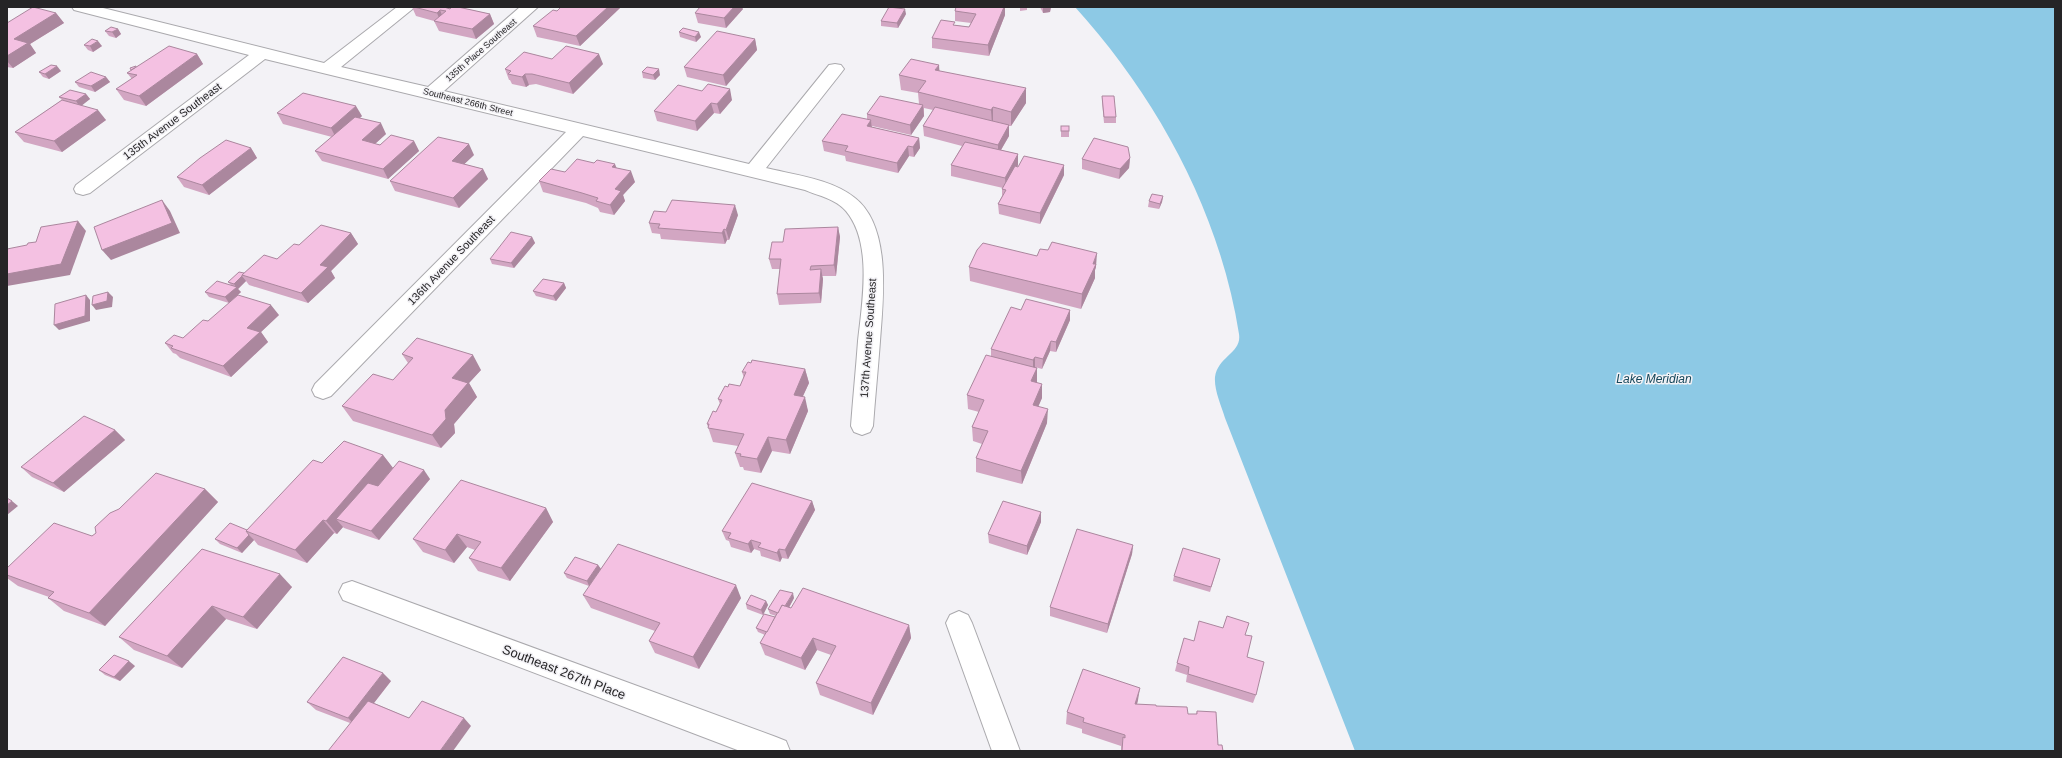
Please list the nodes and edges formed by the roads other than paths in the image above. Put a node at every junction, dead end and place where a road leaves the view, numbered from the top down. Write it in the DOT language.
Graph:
graph roads {
  1 [pos="80,7"];
  2 [pos="407,7"];
  3 [pos="530,7"];
  4 [pos="262,53"];
  5 [pos="327,68"];
  6 [pos="835,69"];
  7 [pos="432,93"];
  8 [pos="579,129"];
  9 [pos="754,171"];
  10 [pos="83,190"];
  11 [pos="853,207"];
  12 [pos="323,390"];
  13 [pos="862,426"];
  14 [pos="352,592"];
  15 [pos="959,623"];
  16 [pos="776,751"];
  17 [pos="1006,751"];
  1 -- 4 [label="street, Southeast 266th Street"];
  2 -- 5 [label="street"];
  3 -- 7 [label="street, 135th Place Southeast"];
  4 -- 5 [label="street, Southeast 266th Street"];
  4 -- 10 [label="street, 135th Avenue Southeast"];
  5 -- 7 [label="street, Southeast 266th Street"];
  6 -- 9 [label="street"];
  7 -- 8 [label="street, Southeast 266th Street"];
  8 -- 9 [label="street, Southeast 266th Street"];
  8 -- 12 [label="street, 136th Avenue Southeast"];
  9 -- 11 [label="street, Southeast 266th Street"];
  11 -- 13 [label="street, 137th Avenue Southeast"];
  14 -- 16 [label="street, Southeast 267th Place"];
  15 -- 17 [label="street"];
}
